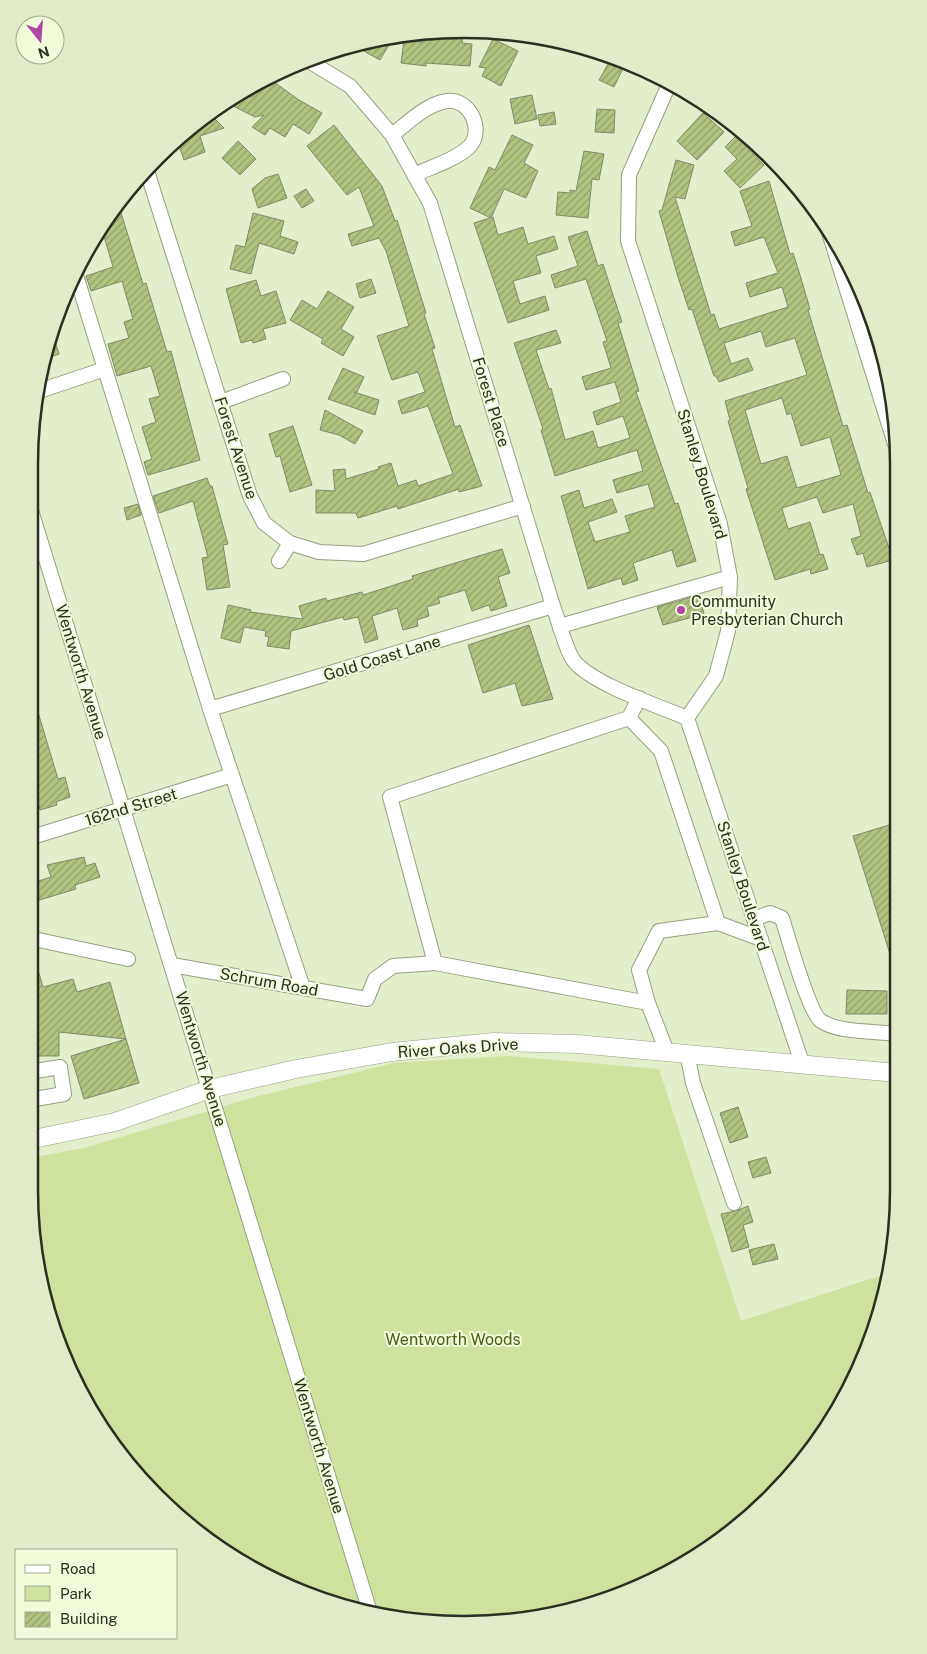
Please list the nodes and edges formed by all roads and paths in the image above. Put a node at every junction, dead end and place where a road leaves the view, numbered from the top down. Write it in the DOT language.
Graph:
graph roads {
  1 [pos="315,65"];
  2 [pos="667,90"];
  3 [pos="392,135"];
  4 [pos="414,175"];
  5 [pos="149,177"];
  6 [pos="838,261"];
  7 [pos="78,282"];
  8 [pos="105,368"];
  9 [pos="284,379"];
  10 [pos="44,389"];
  11 [pos="220,402"];
  12 [pos="887,419"];
  13 [pos="523,506"];
  14 [pos="38,533"];
  15 [pos="290,543"];
  16 [pos="278,561"];
  17 [pos="730,577"];
  18 [pos="553,606"];
  19 [pos="560,626"];
  20 [pos="639,698"];
  21 [pos="210,709"];
  22 [pos="629,718"];
  23 [pos="687,718"];
  24 [pos="232,775"];
  25 [pos="123,809"];
  26 [pos="38,835"];
  27 [pos="754,919"];
  28 [pos="718,923"];
  29 [pos="761,939"];
  30 [pos="38,940"];
  31 [pos="128,958"];
  32 [pos="436,963"];
  33 [pos="172,965"];
  34 [pos="303,988"];
  35 [pos="648,1002"];
  36 [pos="890,1033"];
  37 [pos="667,1052"];
  38 [pos="687,1053"];
  39 [pos="802,1063"];
  40 [pos="38,1071"];
  41 [pos="890,1072"];
  42 [pos="210,1089"];
  43 [pos="38,1098"];
  44 [pos="38,1138"];
  45 [pos="734,1203"];
  46 [pos="368,1605"];
  1 -- 3 [label="street, Forest Place"];
  2 -- 17 [label="street, Stanley Boulevard"];
  3 -- 4 [label="street, Forest Place"];
  3 -- 4 [label="street"];
  4 -- 13 [label="street, Forest Place"];
  5 -- 11 [label="street, Forest Avenue"];
  6 -- 12 [label="street"];
  7 -- 8 [label="street"];
  8 -- 10 [label="street"];
  8 -- 21 [label="street"];
  9 -- 11 [label="street"];
  11 -- 15 [label="street, Forest Avenue"];
  13 -- 15 [label="street, Forest Avenue"];
  13 -- 18 [label="street, Forest Place"];
  14 -- 25 [label="street, Wentworth Avenue"];
  15 -- 16 [label="street"];
  17 -- 19 [label="street"];
  17 -- 23 [label="street, Stanley Boulevard"];
  18 -- 19 [label="street, Forest Place"];
  18 -- 21 [label="street, Gold Coast Lane"];
  19 -- 20 [label="street, Forest Place"];
  20 -- 22 [label="street"];
  20 -- 23 [label="street, Forest Place"];
  21 -- 24 [label="street"];
  22 -- 28 [label="street"];
  22 -- 32 [label="street"];
  23 -- 27 [label="street, Stanley Boulevard"];
  24 -- 25 [label="street, 162nd Street"];
  24 -- 34 [label="street"];
  25 -- 26 [label="street, 162nd Street"];
  25 -- 33 [label="street, Wentworth Avenue"];
  27 -- 29 [label="street, Stanley Boulevard"];
  27 -- 36 [label="street"];
  28 -- 29 [label="street"];
  28 -- 35 [label="street"];
  29 -- 39 [label="street, Stanley Boulevard"];
  30 -- 31 [label="street"];
  32 -- 34 [label="street, Schrum Road"];
  32 -- 35 [label="street"];
  33 -- 34 [label="street, Schrum Road"];
  33 -- 42 [label="street, Wentworth Avenue"];
  35 -- 37 [label="street"];
  37 -- 38 [label="main road, River Oaks Drive"];
  37 -- 42 [label="main road, River Oaks Drive"];
  38 -- 39 [label="main road, River Oaks Drive"];
  38 -- 45 [label="street"];
  39 -- 41 [label="main road, River Oaks Drive"];
  40 -- 43 [label="street"];
  42 -- 44 [label="main road, River Oaks Drive"];
  42 -- 46 [label="street, Wentworth Avenue"];
}
